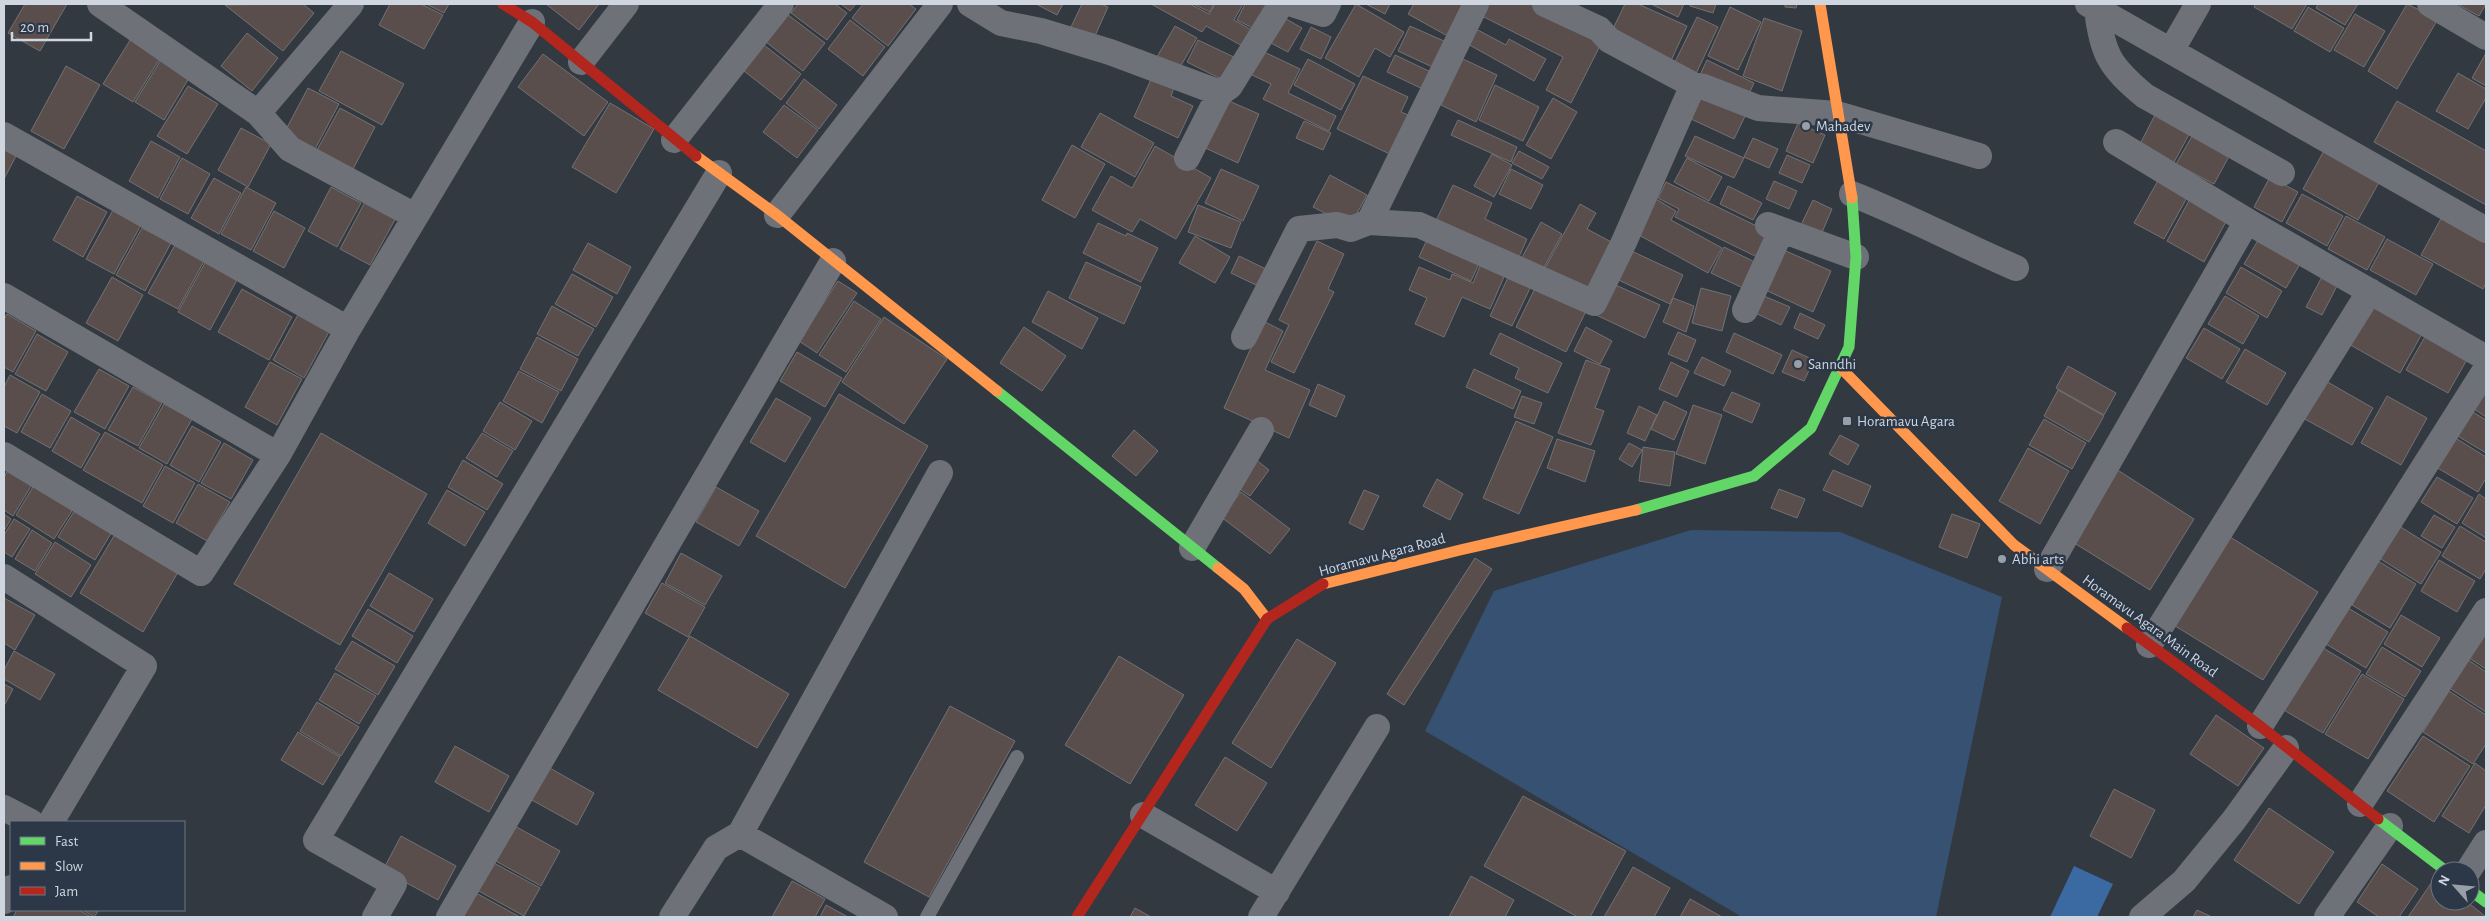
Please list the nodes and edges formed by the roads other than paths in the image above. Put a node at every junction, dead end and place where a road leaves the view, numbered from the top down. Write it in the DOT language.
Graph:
graph roads {
  1 [pos="100,4"];
  2 [pos="351,4"];
  3 [pos="503,4"];
  4 [pos="626,4"];
  5 [pos="781,4"];
  6 [pos="940,4"];
  7 [pos="970,4"];
  8 [pos="1281,4"];
  9 [pos="1292,4"];
  10 [pos="1328,4"];
  11 [pos="1476,4"];
  12 [pos="1544,4"];
  13 [pos="1820,4"];
  14 [pos="2198,4"];
  15 [pos="2430,4"];
  16 [pos="2092,6"];
  17 [pos="532,22"];
  18 [pos="2486,37"];
  19 [pos="2172,52"];
  20 [pos="581,62"];
  21 [pos="1693,85"];
  22 [pos="1220,93"];
  23 [pos="258,113"];
  24 [pos="1837,114"];
  25 [pos="4,135"];
  26 [pos="674,140"];
  27 [pos="2116,142"];
  28 [pos="1979,156"];
  29 [pos="1187,158"];
  30 [pos="719,173"];
  31 [pos="2282,174"];
  32 [pos="1852,194"];
  33 [pos="777,215"];
  34 [pos="415,216"];
  35 [pos="2247,221"];
  36 [pos="1368,222"];
  37 [pos="2486,230"];
  38 [pos="1856,257"];
  39 [pos="833,262"];
  40 [pos="2016,268"];
  41 [pos="2370,291"];
  42 [pos="4,296"];
  43 [pos="1745,310"];
  44 [pos="348,329"];
  45 [pos="1244,337"];
  46 [pos="2486,358"];
  47 [pos="1841,368"];
  48 [pos="2486,369"];
  49 [pos="1261,430"];
  50 [pos="4,455"];
  51 [pos="278,455"];
  52 [pos="940,473"];
  53 [pos="1192,548"];
  54 [pos="2047,569"];
  55 [pos="4,577"];
  56 [pos="2486,611"];
  57 [pos="1267,619"];
  58 [pos="2149,645"];
  59 [pos="2260,726"];
  60 [pos="1377,728"];
  61 [pos="2286,748"];
  62 [pos="1017,757"];
  63 [pos="2360,804"];
  64 [pos="4,808"];
  65 [pos="1143,814"];
  66 [pos="29,821"];
  67 [pos="52,821"];
  68 [pos="2390,826"];
  69 [pos="740,834"];
  70 [pos="2486,843"];
  71 [pos="2434,861"];
  72 [pos="2474,861"];
  73 [pos="1277,892"];
  74 [pos="878,916"];
  75 [pos="376,917"];
  76 [pos="449,917"];
  77 [pos="672,917"];
  78 [pos="927,917"];
  79 [pos="1077,917"];
  80 [pos="1261,917"];
  81 [pos="2142,917"];
  82 [pos="2327,917"];
  1 -- 23 [label="street"];
  2 -- 23 [label="street"];
  3 -- 17 [label="street"];
  4 -- 20 [label="street"];
  5 -- 26 [label="street"];
  6 -- 33 [label="street"];
  7 -- 22 [label="street"];
  8 -- 22 [label="street"];
  9 -- 10 [label="street"];
  11 -- 36 [label="street"];
  12 -- 21 [label="street"];
  13 -- 24 [label="street"];
  14 -- 19 [label="street"];
  15 -- 18 [label="street"];
  16 -- 19 [label="street"];
  16 -- 31 [label="street"];
  17 -- 20 [label="street"];
  17 -- 34 [label="street"];
  19 -- 37 [label="street"];
  20 -- 26 [label="street"];
  21 -- 24 [label="street"];
  21 -- 36 [label="street"];
  22 -- 29 [label="street"];
  23 -- 34 [label="street"];
  24 -- 28 [label="street"];
  24 -- 32 [label="street"];
  25 -- 44 [label="street"];
  26 -- 30 [label="street"];
  27 -- 35 [label="street"];
  30 -- 33 [label="street"];
  30 -- 75 [label="street"];
  32 -- 38 [label="street"];
  32 -- 40 [label="street"];
  33 -- 39 [label="street"];
  34 -- 44 [label="street"];
  35 -- 41 [label="street"];
  35 -- 54 [label="street"];
  36 -- 45 [label="street"];
  38 -- 43 [label="street"];
  38 -- 47 [label="street"];
  39 -- 53 [label="street"];
  39 -- 76 [label="street"];
  41 -- 46 [label="street"];
  41 -- 58 [label="street"];
  42 -- 51 [label="street"];
  44 -- 51 [label="street"];
  47 -- 54 [label="street, Horamavu Agara Main Road"];
  47 -- 57 [label="street, Horamavu Agara Road"];
  48 -- 59 [label="street"];
  49 -- 53 [label="street"];
  50 -- 51 [label="street"];
  52 -- 69 [label="street"];
  53 -- 57 [label="street"];
  54 -- 58 [label="street, Horamavu Agara Main Road"];
  55 -- 67 [label="street"];
  56 -- 63 [label="street"];
  57 -- 65 [label="street, Horamavu Agara Road"];
  58 -- 59 [label="street, Horamavu Agara Main Road"];
  59 -- 61 [label="street, Horamavu Agara Main Road"];
  60 -- 73 [label="street"];
  61 -- 63 [label="street, Horamavu Agara Main Road"];
  61 -- 81 [label="street"];
  62 -- 78 [label="lane"];
  63 -- 68 [label="street, Horamavu Agara Main Road"];
  64 -- 66 [label="street"];
  65 -- 73 [label="street"];
  65 -- 79 [label="street, Horamavu Agara Road"];
  68 -- 71 [label="street, Horamavu Agara Main Road"];
  68 -- 82 [label="street"];
  69 -- 74 [label="street"];
  69 -- 77 [label="street"];
  70 -- 72 [label="street"];
  73 -- 80 [label="street"];
}
